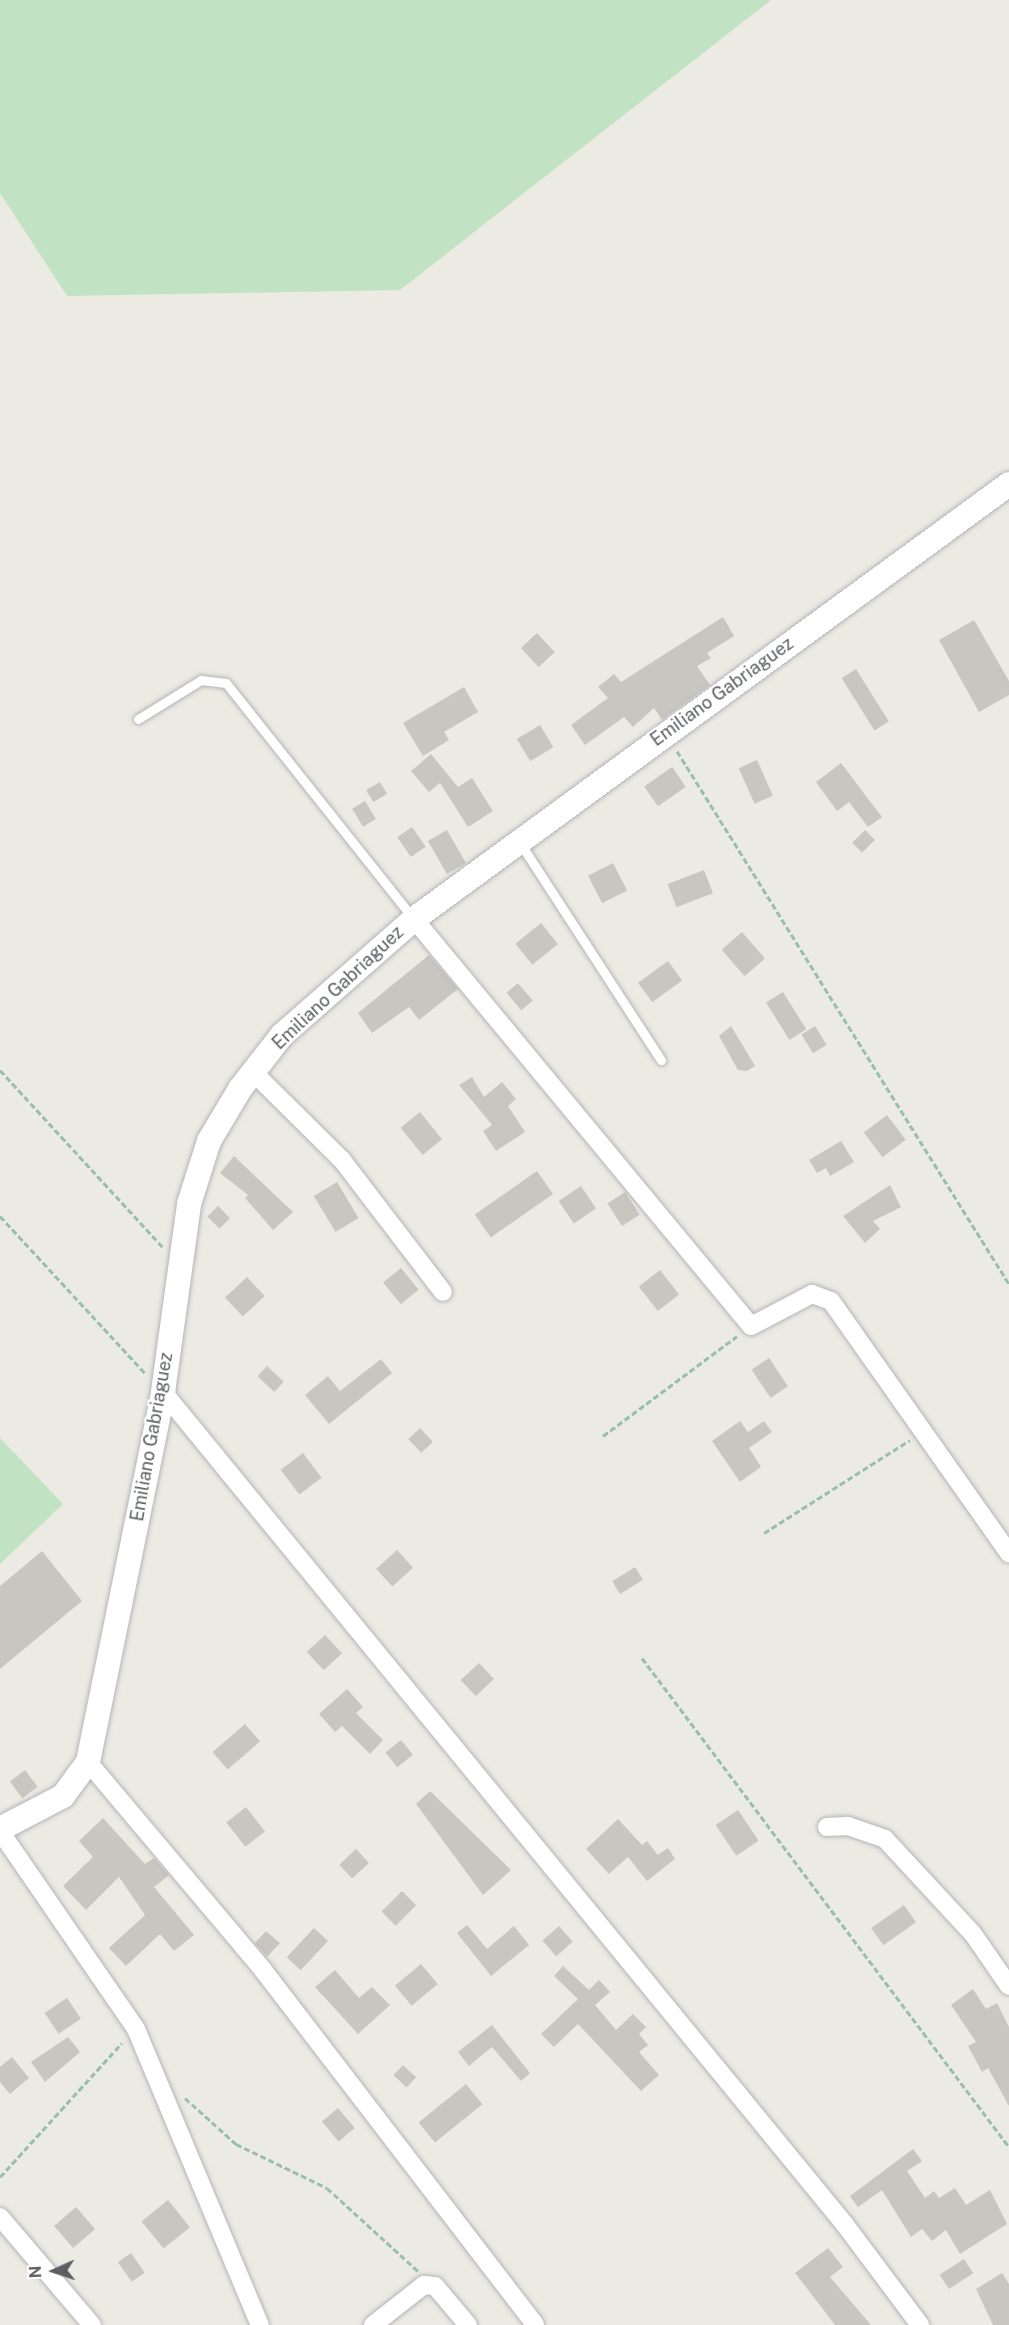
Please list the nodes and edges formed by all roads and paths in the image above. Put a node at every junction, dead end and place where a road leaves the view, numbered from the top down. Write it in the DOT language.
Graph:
graph roads {
  1 [pos="1009,484"];
  2 [pos="138,719"];
  3 [pos="666,734"];
  4 [pos="518,842"];
  5 [pos="414,919"];
  6 [pos="661,1060"];
  7 [pos="0,1070"];
  8 [pos="253,1072"];
  9 [pos="0,1216"];
  10 [pos="181,1266"];
  11 [pos="1009,1284"];
  12 [pos="443,1292"];
  13 [pos="751,1326"];
  14 [pos="163,1392"];
  15 [pos="922,1432"];
  16 [pos="603,1436"];
  17 [pos="764,1533"];
  18 [pos="1009,1552"];
  19 [pos="642,1658"];
  20 [pos="88,1762"];
  21 [pos="827,1827"];
  22 [pos="0,1830"];
  23 [pos="1009,1986"];
  24 [pos="136,2029"];
  25 [pos="159,2083"];
  26 [pos="1009,2147"];
  27 [pos="0,2177"];
  28 [pos="0,2217"];
  29 [pos="435,2286"];
  30 [pos="92,2325"];
  31 [pos="260,2325"];
  32 [pos="373,2325"];
  33 [pos="468,2325"];
  34 [pos="535,2325"];
  35 [pos="920,2325"];
  1 -- 3 [label="main road, Emiliano Gabriaguez"];
  2 -- 5 [label="lane"];
  3 -- 4 [label="main road, Emiliano Gabriaguez"];
  3 -- 11 [label="path"];
  4 -- 5 [label="main road, Emiliano Gabriaguez"];
  4 -- 6 [label="lane"];
  5 -- 8 [label="main road, Emiliano Gabriaguez"];
  5 -- 13 [label="street"];
  7 -- 10 [label="path"];
  8 -- 10 [label="main road, Emiliano Gabriaguez"];
  8 -- 12 [label="street"];
  9 -- 14 [label="path"];
  10 -- 14 [label="main road, Emiliano Gabriaguez"];
  13 -- 15 [label="street"];
  13 -- 16 [label="path"];
  14 -- 20 [label="main road, Emiliano Gabriaguez"];
  14 -- 35 [label="street"];
  15 -- 17 [label="path"];
  15 -- 18 [label="street"];
  19 -- 26 [label="path"];
  20 -- 22 [label="main road, Emiliano Gabriaguez"];
  20 -- 34 [label="street"];
  21 -- 23 [label="street"];
  22 -- 24 [label="street"];
  24 -- 25 [label="street"];
  24 -- 27 [label="path"];
  25 -- 29 [label="path"];
  25 -- 31 [label="street"];
  28 -- 30 [label="street"];
  29 -- 32 [label="street"];
  29 -- 33 [label="street"];
}
